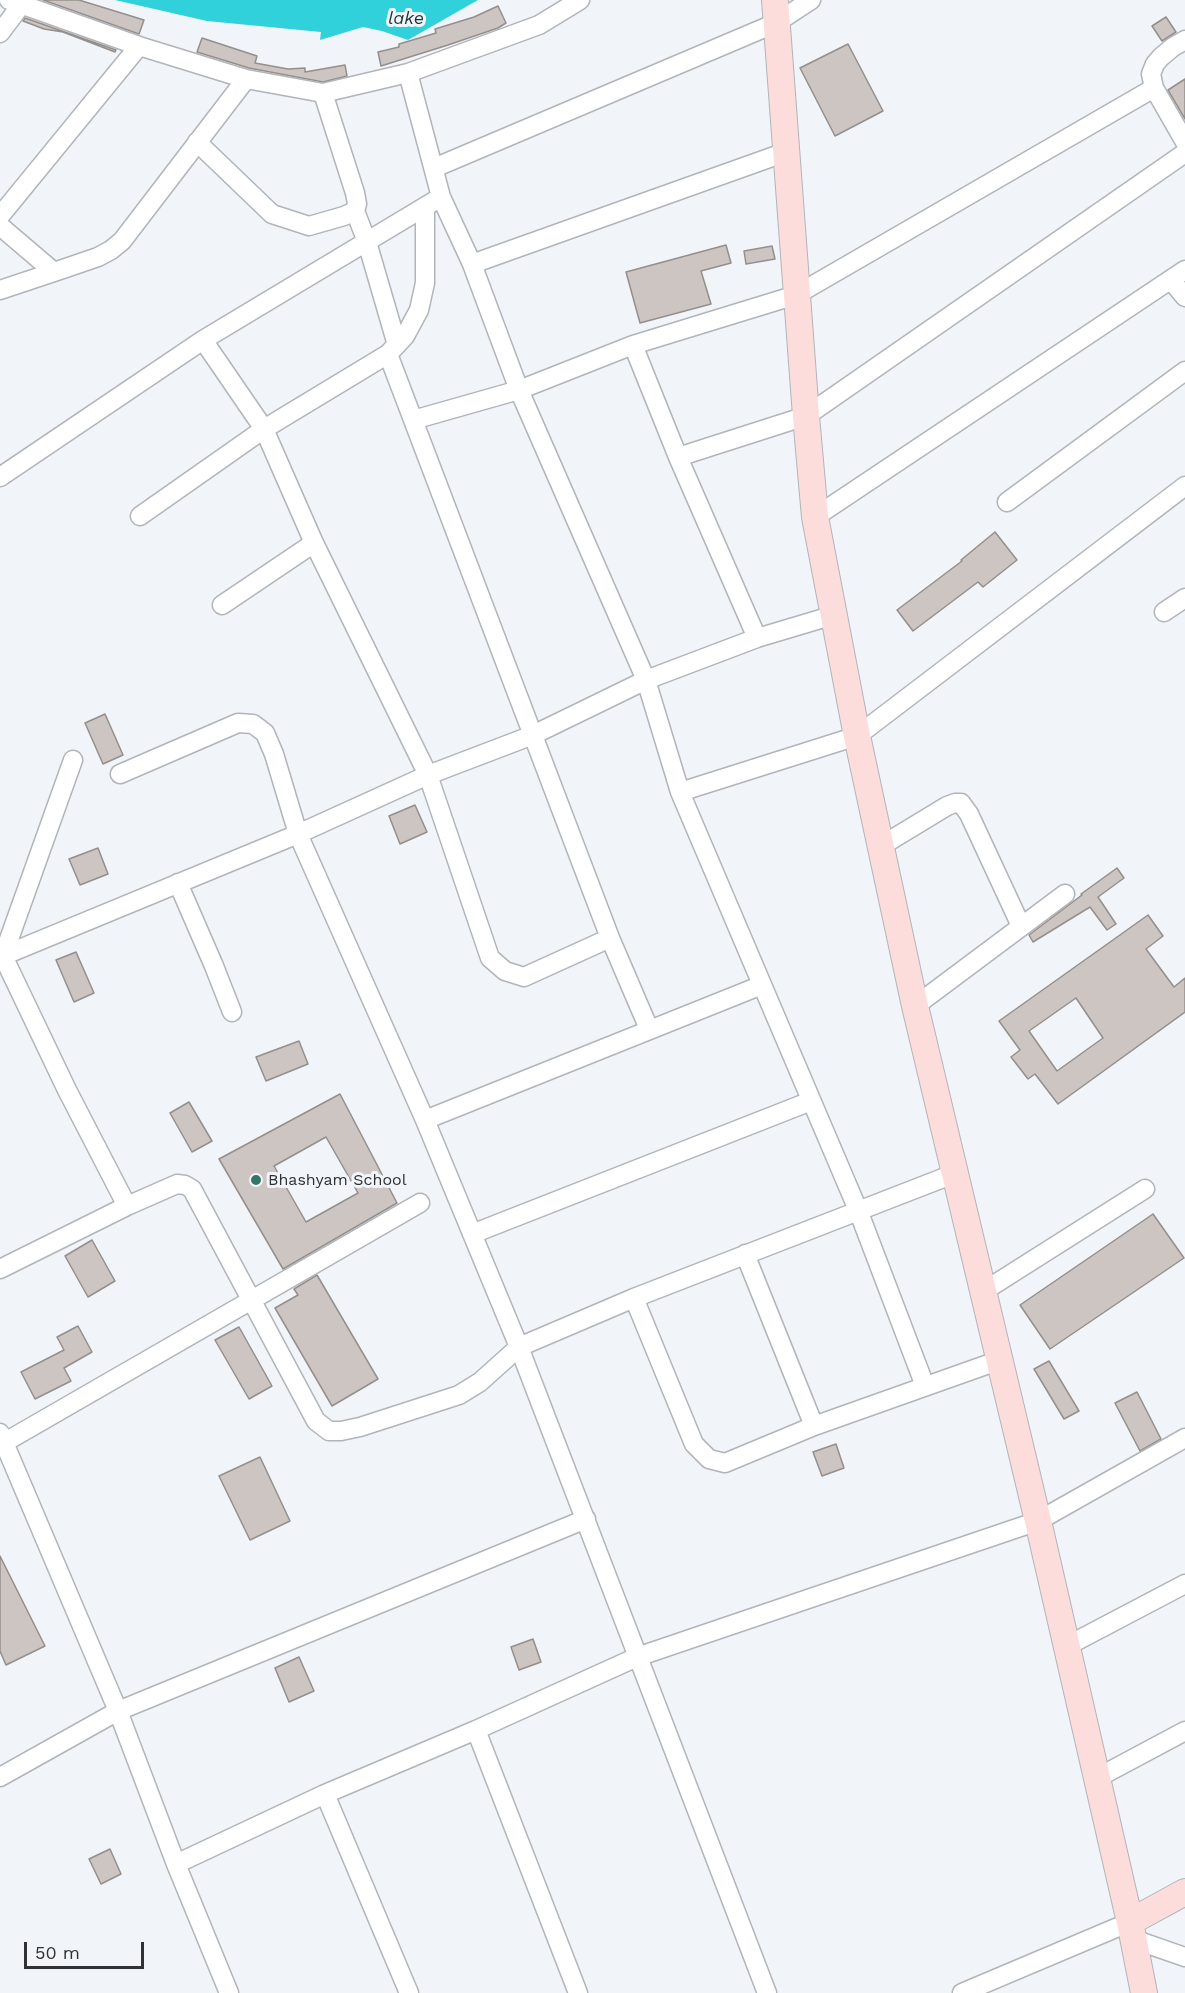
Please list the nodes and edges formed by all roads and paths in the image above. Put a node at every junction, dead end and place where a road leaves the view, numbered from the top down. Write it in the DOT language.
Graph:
graph roads {
  1 [pos="580,0"];
  2 [pos="811,0"];
  3 [pos="15,3"];
  4 [pos="775,11"];
  5 [pos="0,33"];
  6 [pos="1185,40"];
  7 [pos="139,46"];
  8 [pos="408,73"];
  9 [pos="246,79"];
  10 [pos="1154,88"];
  11 [pos="323,93"];
  12 [pos="197,142"];
  13 [pos="1185,142"];
  14 [pos="786,152"];
  15 [pos="1185,153"];
  16 [pos="434,168"];
  17 [pos="433,202"];
  18 [pos="355,211"];
  19 [pos="0,216"];
  20 [pos="0,226"];
  21 [pos="367,242"];
  22 [pos="472,264"];
  23 [pos="54,272"];
  24 [pos="1178,275"];
  25 [pos="0,290"];
  26 [pos="796,296"];
  27 [pos="1185,297"];
  28 [pos="203,340"];
  29 [pos="633,345"];
  30 [pos="392,349"];
  31 [pos="1185,371"];
  32 [pos="519,390"];
  33 [pos="806,416"];
  34 [pos="413,420"];
  35 [pos="264,429"];
  36 [pos="678,457"];
  37 [pos="0,477"];
  38 [pos="1185,486"];
  39 [pos="1006,502"];
  40 [pos="140,516"];
  41 [pos="815,517"];
  42 [pos="314,543"];
  43 [pos="1185,598"];
  44 [pos="222,605"];
  45 [pos="1164,612"];
  46 [pos="834,615"];
  47 [pos="757,638"];
  48 [pos="646,680"];
  49 [pos="533,735"];
  50 [pos="857,736"];
  51 [pos="73,760"];
  52 [pos="120,774"];
  53 [pos="429,775"];
  54 [pos="680,792"];
  55 [pos="298,834"];
  56 [pos="881,846"];
  57 [pos="178,883"];
  58 [pos="1065,894"];
  59 [pos="1021,926"];
  60 [pos="610,938"];
  61 [pos="2,956"];
  62 [pos="762,985"];
  63 [pos="915,1006"];
  64 [pos="232,1012"];
  65 [pos="649,1029"];
  66 [pos="811,1101"];
  67 [pos="425,1120"];
  68 [pos="956,1173"];
  69 [pos="1144,1189"];
  70 [pos="420,1203"];
  71 [pos="127,1206"];
  72 [pos="858,1210"];
  73 [pos="472,1234"];
  74 [pos="745,1254"];
  75 [pos="0,1269"];
  76 [pos="984,1291"];
  77 [pos="634,1298"];
  78 [pos="251,1300"];
  79 [pos="519,1347"];
  80 [pos="1000,1360"];
  81 [pos="925,1386"];
  82 [pos="814,1426"];
  83 [pos="1185,1438"];
  84 [pos="1,1441"];
  85 [pos="586,1519"];
  86 [pos="1038,1521"];
  87 [pos="1185,1584"];
  88 [pos="1067,1646"];
  89 [pos="637,1657"];
  90 [pos="118,1711"];
  91 [pos="476,1730"];
  92 [pos="1185,1731"];
  93 [pos="0,1777"];
  94 [pos="1097,1778"];
  95 [pos="325,1794"];
  96 [pos="176,1864"];
  97 [pos="1185,1892"];
  98 [pos="1131,1930"];
  99 [pos="1185,1957"];
  100 [pos="229,1993"];
  101 [pos="409,1993"];
  102 [pos="578,1993"];
  103 [pos="767,1993"];
  104 [pos="962,1993"];
  105 [pos="1144,1993"];
  1 -- 8 [label="street"];
  2 -- 4 [label="street"];
  3 -- 5 [label="street"];
  3 -- 7 [label="street"];
  4 -- 14 [label="street"];
  4 -- 16 [label="street"];
  6 -- 10 [label="street"];
  7 -- 9 [label="street"];
  7 -- 19 [label="street"];
  8 -- 11 [label="street"];
  8 -- 16 [label="street"];
  9 -- 11 [label="street"];
  9 -- 12 [label="street"];
  10 -- 13 [label="street"];
  10 -- 26 [label="street"];
  11 -- 18 [label="street"];
  12 -- 18 [label="street"];
  12 -- 23 [label="street"];
  14 -- 22 [label="street"];
  14 -- 26 [label="street"];
  15 -- 33 [label="street"];
  16 -- 17 [label="street"];
  17 -- 21 [label="street"];
  17 -- 22 [label="street"];
  17 -- 30 [label="street"];
  18 -- 21 [label="street"];
  20 -- 23 [label="street"];
  21 -- 28 [label="street"];
  21 -- 30 [label="street"];
  22 -- 32 [label="street"];
  23 -- 25 [label="street"];
  24 -- 27 [label="street"];
  24 -- 41 [label="street"];
  26 -- 29 [label="street"];
  26 -- 33 [label="street"];
  28 -- 35 [label="street"];
  28 -- 37 [label="street"];
  29 -- 32 [label="street"];
  29 -- 36 [label="street"];
  30 -- 34 [label="street"];
  30 -- 35 [label="street"];
  31 -- 39 [label="street"];
  32 -- 34 [label="street"];
  32 -- 48 [label="street"];
  33 -- 36 [label="street"];
  33 -- 41 [label="street"];
  34 -- 49 [label="street"];
  35 -- 40 [label="street"];
  35 -- 42 [label="street"];
  36 -- 47 [label="street"];
  38 -- 50 [label="street"];
  41 -- 46 [label="street"];
  42 -- 44 [label="street"];
  42 -- 53 [label="street"];
  43 -- 45 [label="street"];
  46 -- 47 [label="street"];
  46 -- 50 [label="street"];
  47 -- 48 [label="street"];
  48 -- 49 [label="street"];
  48 -- 54 [label="street"];
  49 -- 53 [label="street"];
  49 -- 60 [label="street"];
  50 -- 54 [label="street"];
  50 -- 56 [label="street"];
  51 -- 61 [label="street"];
  52 -- 55 [label="street"];
  53 -- 55 [label="street"];
  53 -- 60 [label="street"];
  54 -- 62 [label="street"];
  55 -- 57 [label="street"];
  55 -- 67 [label="street"];
  56 -- 59 [label="street"];
  56 -- 63 [label="street"];
  57 -- 61 [label="street"];
  57 -- 64 [label="street"];
  58 -- 59 [label="street"];
  59 -- 63 [label="street"];
  60 -- 65 [label="street"];
  61 -- 71 [label="street"];
  62 -- 65 [label="street"];
  62 -- 66 [label="street"];
  63 -- 68 [label="street"];
  65 -- 67 [label="street"];
  66 -- 72 [label="street"];
  66 -- 73 [label="street"];
  67 -- 73 [label="street"];
  68 -- 72 [label="street"];
  68 -- 76 [label="street"];
  69 -- 76 [label="street"];
  70 -- 78 [label="street"];
  71 -- 75 [label="street"];
  71 -- 78 [label="street"];
  72 -- 74 [label="street"];
  72 -- 81 [label="street"];
  73 -- 79 [label="street"];
  74 -- 77 [label="street"];
  74 -- 82 [label="street"];
  76 -- 80 [label="street"];
  77 -- 79 [label="street"];
  77 -- 82 [label="street"];
  78 -- 79 [label="street"];
  78 -- 84 [label="street"];
  79 -- 85 [label="street"];
  80 -- 81 [label="street"];
  80 -- 86 [label="street"];
  81 -- 82 [label="street"];
  83 -- 86 [label="street"];
  84 -- 90 [label="street"];
  85 -- 89 [label="street"];
  85 -- 90 [label="street"];
  86 -- 88 [label="street"];
  86 -- 89 [label="street"];
  87 -- 88 [label="street"];
  88 -- 94 [label="street"];
  89 -- 91 [label="street"];
  89 -- 103 [label="street"];
  90 -- 93 [label="street"];
  90 -- 96 [label="street"];
  91 -- 95 [label="street"];
  91 -- 102 [label="street"];
  92 -- 94 [label="street"];
  94 -- 98 [label="street"];
  95 -- 96 [label="street"];
  95 -- 101 [label="street"];
  96 -- 100 [label="street"];
  97 -- 98 [label="street"];
  98 -- 99 [label="street"];
  98 -- 104 [label="street"];
  98 -- 105 [label="street"];
}
